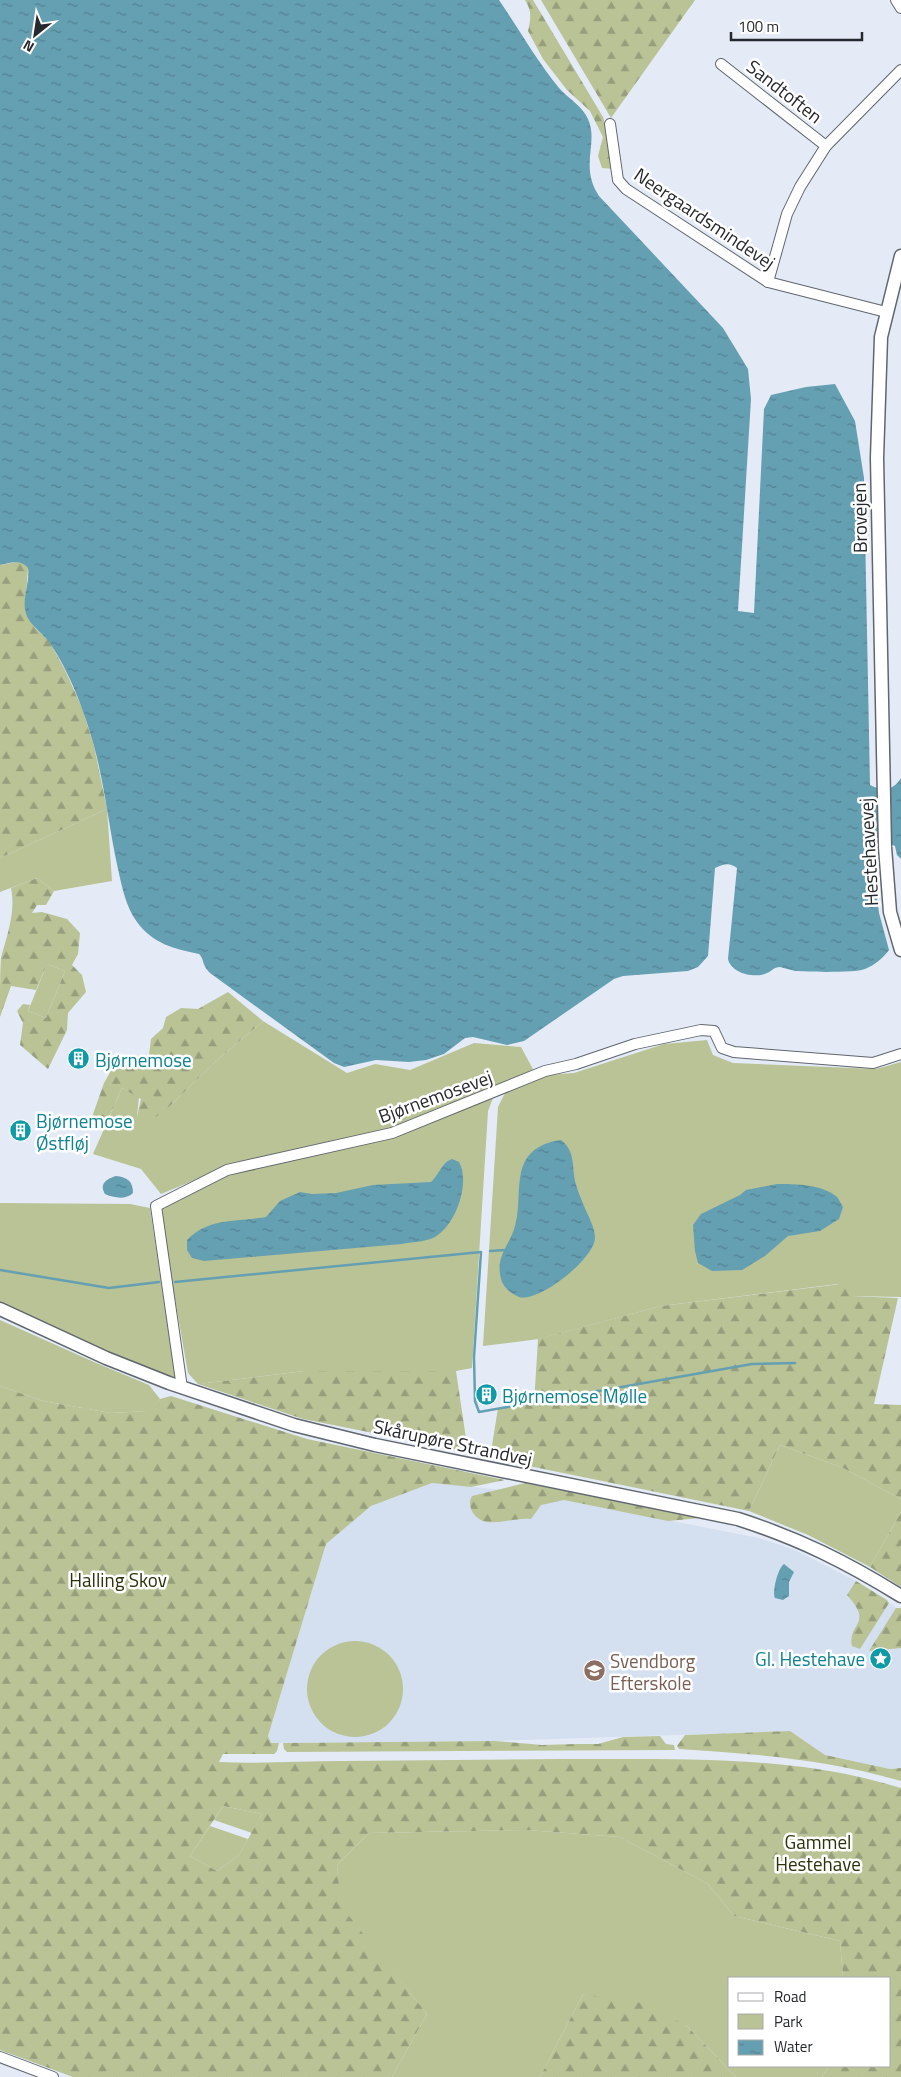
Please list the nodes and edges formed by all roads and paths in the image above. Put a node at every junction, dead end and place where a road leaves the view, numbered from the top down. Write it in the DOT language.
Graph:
graph roads {
  1 [pos="896,0"];
  2 [pos="901,8"];
  3 [pos="722,64"];
  4 [pos="901,70"];
  5 [pos="610,124"];
  6 [pos="826,146"];
  7 [pos="901,256"];
  8 [pos="768,282"];
  9 [pos="886,312"];
  10 [pos="883,781"];
  11 [pos="901,950"];
  12 [pos="901,1054"];
  13 [pos="0,1309"];
  14 [pos="182,1388"];
  15 [pos="901,1596"];
  16 [pos="0,2057"];
  17 [pos="53,2077"];
  1 -- 2 [label="street"];
  3 -- 6 [label="street, Sandtoften"];
  4 -- 6 [label="street"];
  5 -- 8 [label="street, Neergaardsmindevej"];
  6 -- 8 [label="street"];
  7 -- 9 [label="street, Brovejen"];
  8 -- 9 [label="street, Neergaardsmindevej"];
  9 -- 10 [label="street, Brovejen"];
  10 -- 11 [label="street, Hestehavevej"];
  12 -- 14 [label="street, Bjørnemosevej"];
  13 -- 14 [label="street, Skårupøre Strandvej"];
  14 -- 15 [label="street, Skårupøre Strandvej"];
  16 -- 17 [label="street"];
}
